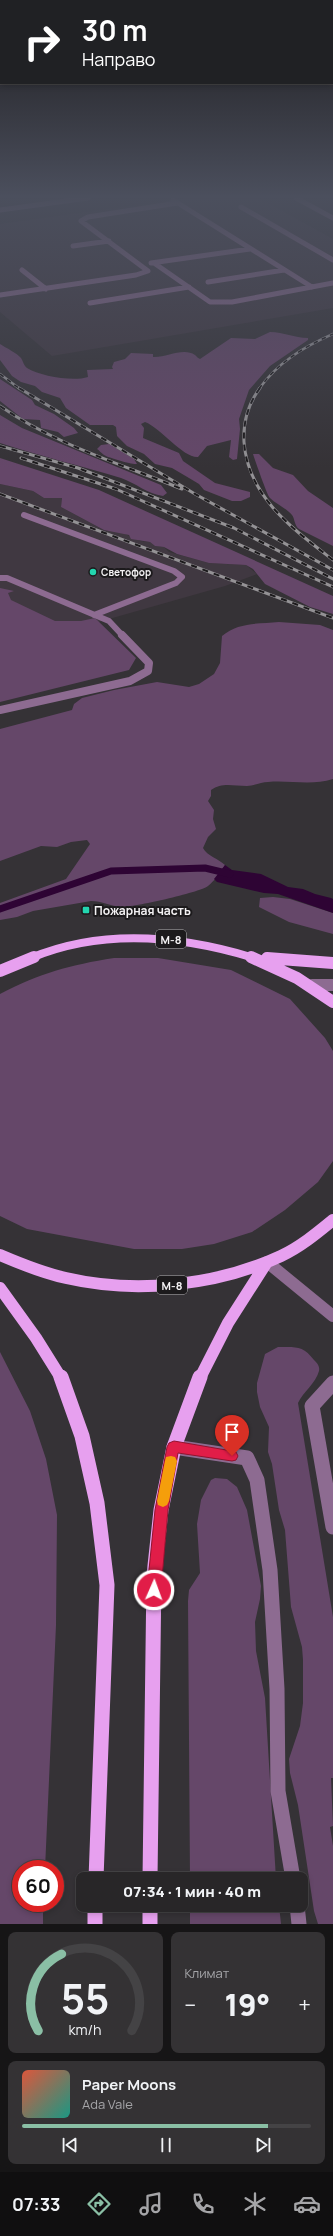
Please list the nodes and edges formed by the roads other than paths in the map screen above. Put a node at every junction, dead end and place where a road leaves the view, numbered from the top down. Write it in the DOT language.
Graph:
graph roads {
  1 [pos="54,288"];
  2 [pos="183,288"];
  3 [pos="189,288"];
  4 [pos="308,288"];
  5 [pos="46,289"];
  6 [pos="0,295"];
  7 [pos="90,303"];
  8 [pos="24,515"];
  9 [pos="0,578"];
  10 [pos="94,615"];
  11 [pos="0,710"];
  12 [pos="256,957"];
  13 [pos="333,963"];
  14 [pos="0,971"];
  15 [pos="312,985"];
  16 [pos="333,985"];
  17 [pos="333,1002"];
  18 [pos="333,1220"];
  19 [pos="0,1255"];
  20 [pos="267,1262"];
  21 [pos="0,1288"];
  22 [pos="333,1316"];
  23 [pos="333,1383"];
  24 [pos="174,1447"];
  25 [pos="333,1522"];
  26 [pos="96,1872"];
  27 [pos="150,1872"];
  28 [pos="292,1872"];
  29 [pos="95,1912"];
  30 [pos="150,1912"];
  31 [pos="298,1912"];
  32 [pos="95,1924"];
  33 [pos="150,1924"];
  34 [pos="299,1924"];
  1 -- 5 [label="street"];
  2 -- 7 [label="street"];
  3 -- 4 [label="street"];
  5 -- 6 [label="street"];
  8 -- 10 [label="street"];
  9 -- 10 [label="street"];
  10 -- 11 [label="street"];
  12 -- 13 [label="main road, М-8"];
  12 -- 14 [label="main road, М-8"];
  12 -- 15 [label="main road, М-8"];
  15 -- 16 [label="street"];
  15 -- 17 [label="main road, М-8"];
  18 -- 20 [label="main road, М-8"];
  19 -- 20 [label="main road, М-8"];
  20 -- 22 [label="street"];
  20 -- 24 [label="main road"];
  21 -- 26 [label="main road"];
  23 -- 25 [label="street"];
  24 -- 27 [label="main road"];
  24 -- 28 [label="street"];
  29 -- 32 [label="main road"];
  30 -- 33 [label="main road"];
  31 -- 34 [label="street"];
}
